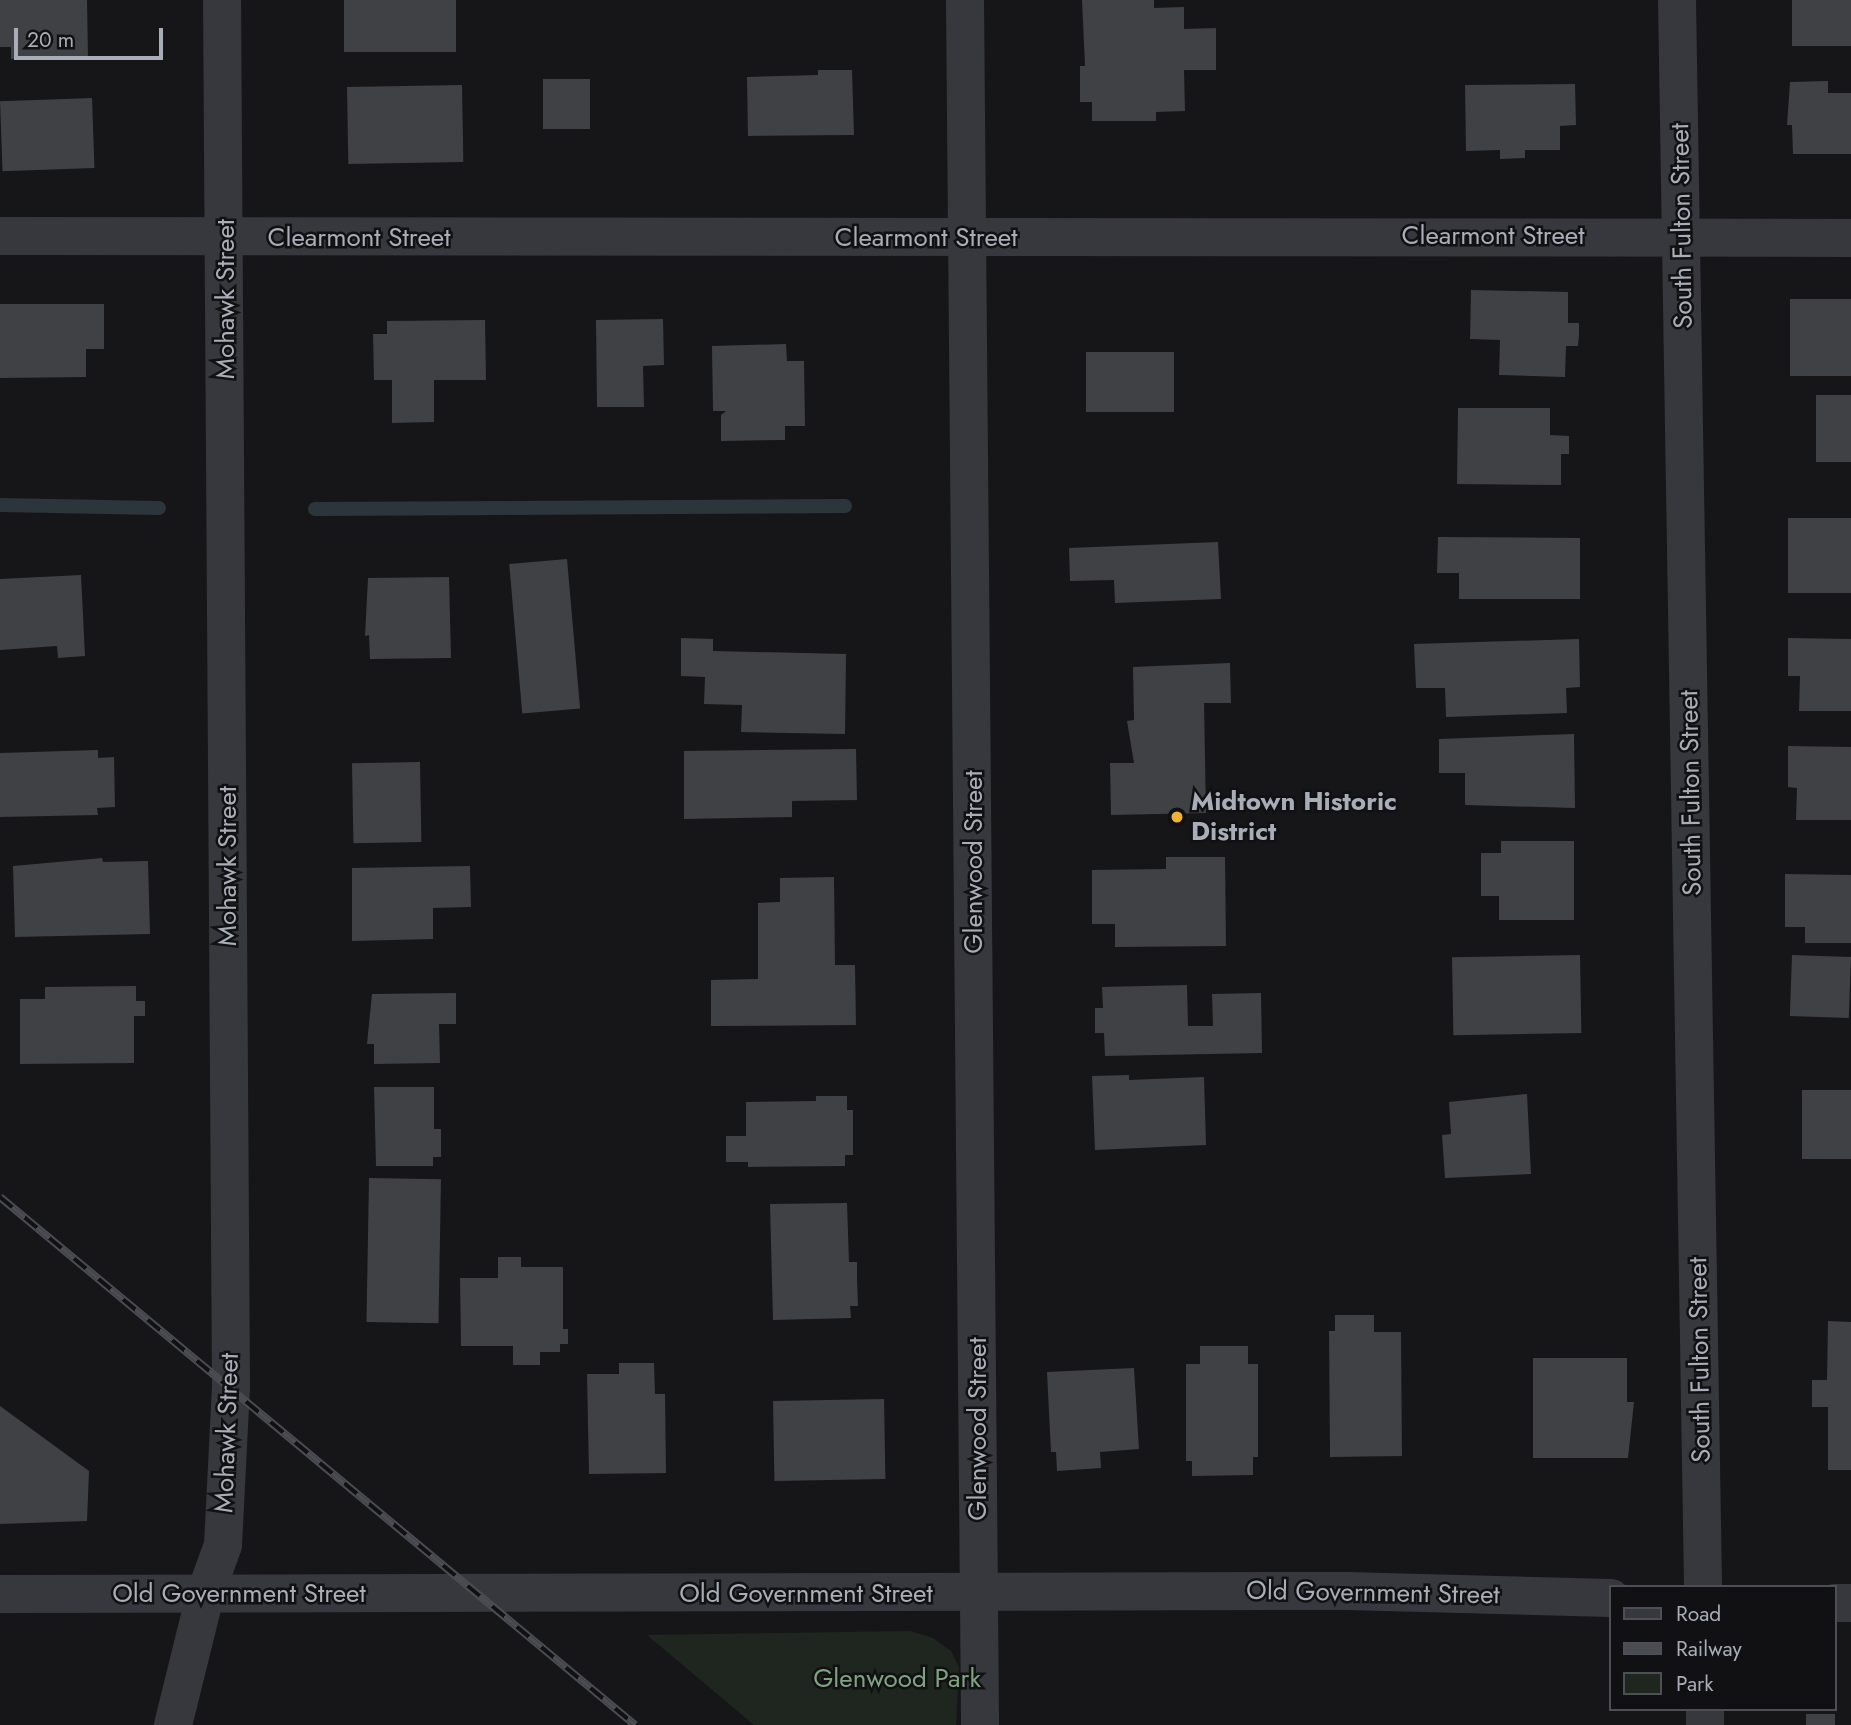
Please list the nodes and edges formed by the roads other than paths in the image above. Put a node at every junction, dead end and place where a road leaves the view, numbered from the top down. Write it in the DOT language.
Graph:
graph roads {
  1 [pos="222,0"];
  2 [pos="965,0"];
  3 [pos="1677,0"];
  4 [pos="1682,235"];
  5 [pos="0,236"];
  6 [pos="226,238"];
  7 [pos="970,238"];
  8 [pos="1851,238"];
  9 [pos="1703,1585"];
  10 [pos="206,1592"];
  11 [pos="979,1593"];
  12 [pos="0,1594"];
  13 [pos="1610,1598"];
  14 [pos="173,1725"];
  15 [pos="980,1725"];
  1 -- 6 [label="street, Mohawk Street"];
  2 -- 7 [label="street, Glenwood Street"];
  3 -- 4 [label="street, South Fulton Street"];
  4 -- 7 [label="street, Clearmont Street"];
  4 -- 8 [label="street, Clearmont Street"];
  4 -- 9 [label="street, South Fulton Street"];
  5 -- 6 [label="street, Clearmont Street"];
  6 -- 7 [label="street, Clearmont Street"];
  6 -- 10 [label="street, Mohawk Street"];
  7 -- 11 [label="street, Glenwood Street"];
  10 -- 11 [label="street, Old Government Street"];
  10 -- 12 [label="street, Old Government Street"];
  10 -- 14 [label="street, Mohawk Street"];
  11 -- 13 [label="street, Old Government Street"];
  11 -- 15 [label="street, Glenwood Street"];
}
